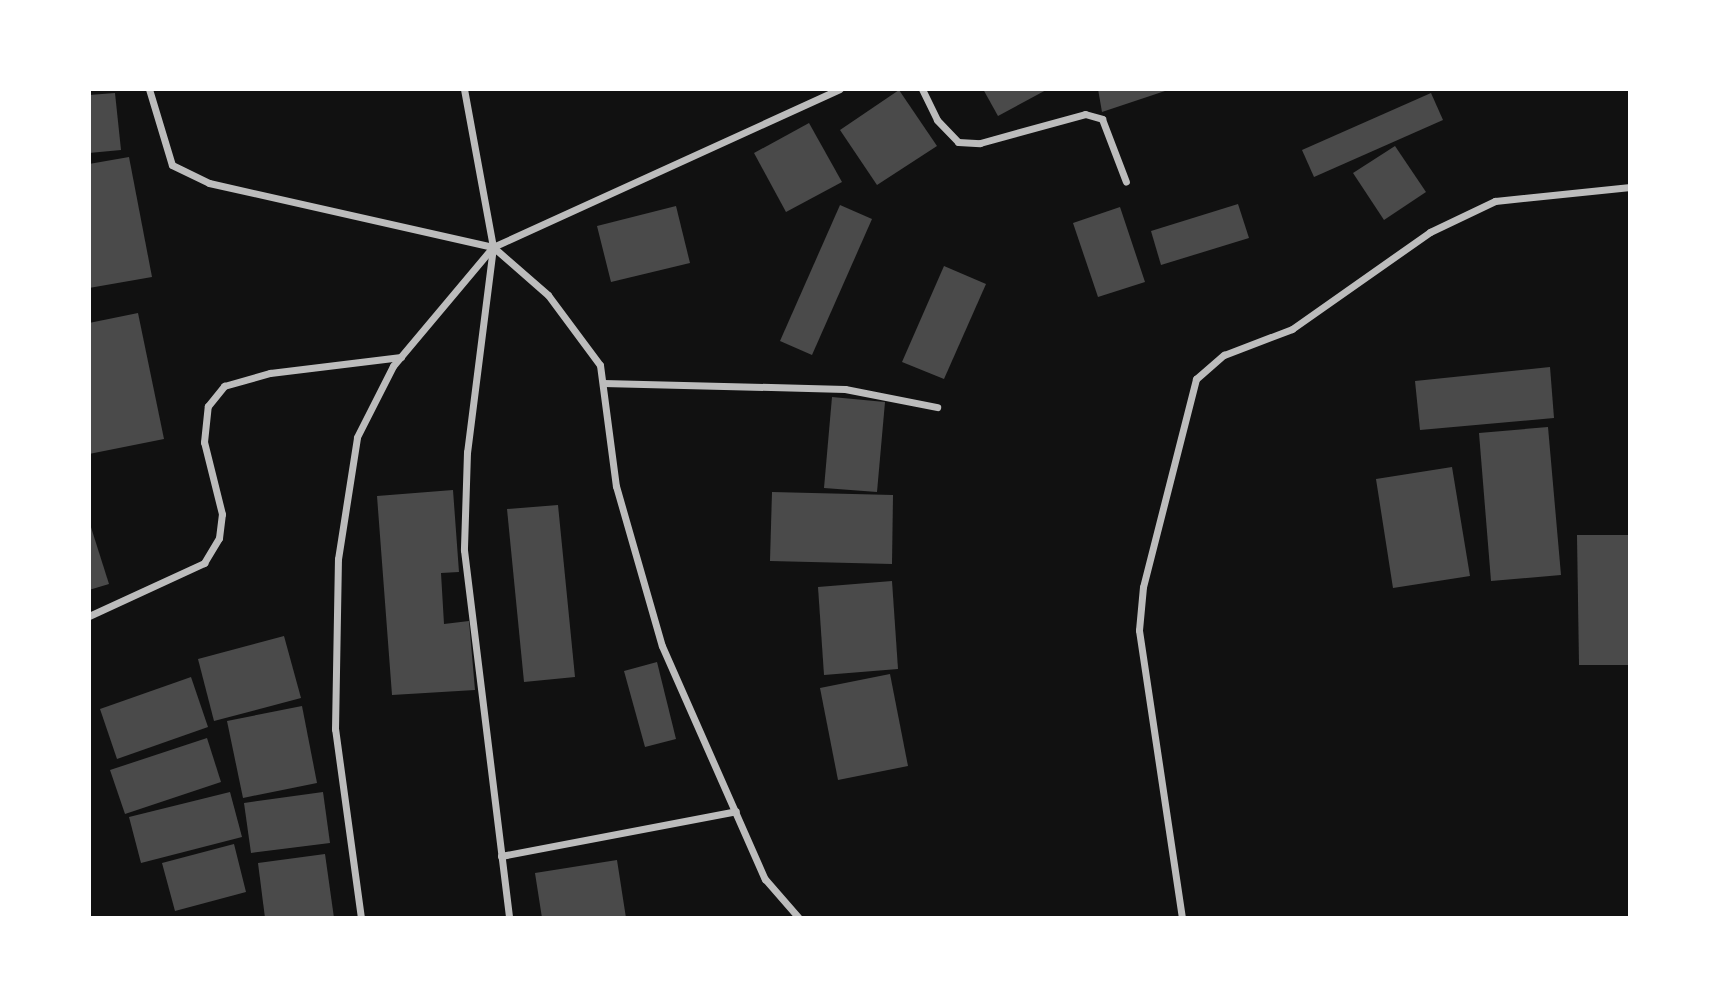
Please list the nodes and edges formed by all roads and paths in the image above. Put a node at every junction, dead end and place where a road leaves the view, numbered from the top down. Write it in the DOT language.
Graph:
graph roads {
  1 [pos="149,89"];
  2 [pos="464,89"];
  3 [pos="839,89"];
  4 [pos="922,89"];
  5 [pos="1126,182"];
  6 [pos="1630,187"];
  7 [pos="493,247"];
  8 [pos="401,357"];
  9 [pos="603,383"];
  10 [pos="937,408"];
  11 [pos="89,617"];
  12 [pos="736,811"];
  13 [pos="501,856"];
  14 [pos="361,918"];
  15 [pos="509,918"];
  16 [pos="799,918"];
  17 [pos="1182,918"];
  1 -- 7 [label="street"];
  2 -- 7 [label="street"];
  3 -- 7 [label="street"];
  4 -- 5 [label="street"];
  6 -- 17 [label="street"];
  7 -- 8 [label="street"];
  7 -- 9 [label="street"];
  7 -- 13 [label="street"];
  8 -- 11 [label="street"];
  8 -- 14 [label="street"];
  9 -- 10 [label="street"];
  9 -- 12 [label="street"];
  12 -- 13 [label="street"];
  12 -- 16 [label="street"];
  13 -- 15 [label="street"];
}
